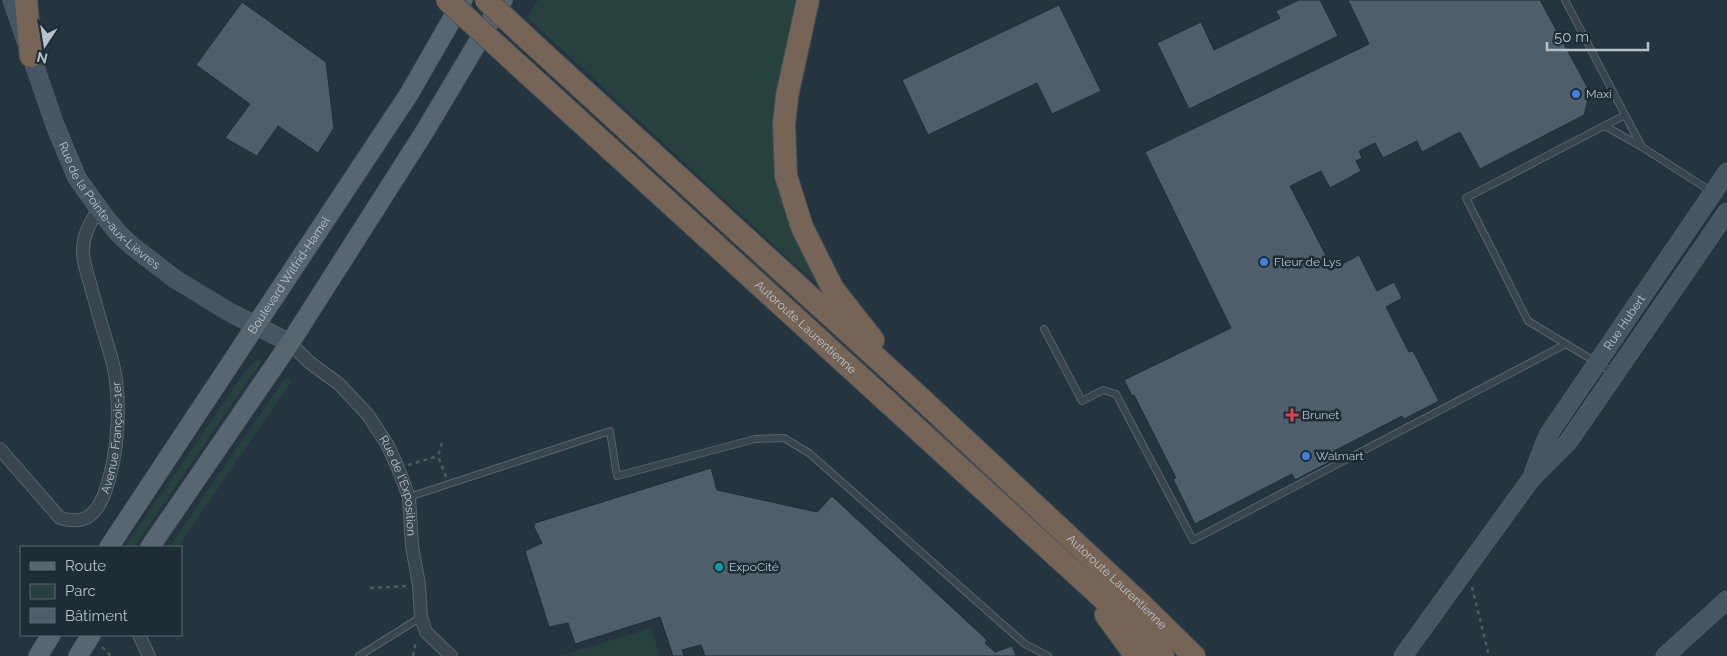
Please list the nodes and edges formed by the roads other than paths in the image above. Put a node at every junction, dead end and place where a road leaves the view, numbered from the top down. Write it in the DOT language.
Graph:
graph roads {
  1 [pos="12,0"];
  2 [pos="26,0"];
  3 [pos="447,0"];
  4 [pos="463,0"];
  5 [pos="486,0"];
  6 [pos="503,0"];
  7 [pos="808,0"];
  8 [pos="1565,0"];
  9 [pos="31,56"];
  10 [pos="1625,115"];
  11 [pos="1605,126"];
  12 [pos="1642,147"];
  13 [pos="1727,172"];
  14 [pos="1712,192"];
  15 [pos="99,208"];
  16 [pos="1727,212"];
  17 [pos="1720,229"];
  18 [pos="257,325"];
  19 [pos="1044,329"];
  20 [pos="290,343"];
  21 [pos="1566,344"];
  22 [pos="1597,363"];
  23 [pos="1615,374"];
  24 [pos="914,392"];
  25 [pos="0,449"];
  26 [pos="1531,479"];
  27 [pos="409,497"];
  28 [pos="110,546"];
  29 [pos="151,546"];
  30 [pos="1072,570"];
  31 [pos="1727,600"];
  32 [pos="420,617"];
  33 [pos="50,636"];
  34 [pos="140,636"];
  35 [pos="96,640"];
  36 [pos="1190,651"];
  37 [pos="38,656"];
  38 [pos="78,656"];
  39 [pos="150,656"];
  40 [pos="359,656"];
  41 [pos="451,656"];
  42 [pos="1048,656"];
  43 [pos="1136,656"];
  44 [pos="1163,656"];
  45 [pos="1206,656"];
  46 [pos="1403,656"];
  47 [pos="1665,656"];
  1 -- 9 [label="street, Rue de la Pointe-aux-Lièvres"];
  2 -- 9 [label="highway"];
  3 -- 30 [label="highway, Autoroute Laurentienne, bridge"];
  4 -- 18 [label="main road, Boulevard Wilfrid-Hamel"];
  5 -- 24 [label="highway, Autoroute Laurentienne, bridge"];
  6 -- 20 [label="main road"];
  7 -- 24 [label="highway"];
  8 -- 10 [label="lane"];
  9 -- 15 [label="street, Rue de la Pointe-aux-Lièvres"];
  10 -- 11 [label="lane"];
  10 -- 12 [label="lane"];
  11 -- 12 [label="lane"];
  11 -- 21 [label="lane"];
  12 -- 14 [label="lane"];
  13 -- 14 [label="street, Rue Hubert"];
  14 -- 22 [label="street, Rue Hubert"];
  15 -- 18 [label="street, Rue de la Pointe-aux-Lièvres"];
  15 -- 25 [label="street, Avenue François-1er"];
  16 -- 17 [label="street, Rue Hubert"];
  17 -- 23 [label="street, Rue Hubert"];
  18 -- 20 [label="street, Rue de la Pointe-aux-Lièvres"];
  18 -- 28 [label="main road, Boulevard Wilfrid-Hamel"];
  19 -- 21 [label="lane"];
  20 -- 27 [label="street, Rue de l'Exposition"];
  20 -- 29 [label="main road"];
  21 -- 22 [label="lane"];
  22 -- 23 [label="lane"];
  22 -- 26 [label="street, Rue Hubert"];
  23 -- 26 [label="street, Rue Hubert"];
  24 -- 36 [label="highway, Autoroute Laurentienne"];
  26 -- 46 [label="street, Rue Hubert"];
  27 -- 32 [label="street, Rue de l'Exposition"];
  27 -- 42 [label="lane"];
  30 -- 43 [label="highway"];
  30 -- 44 [label="highway, Autoroute Laurentienne"];
  31 -- 47 [label="street"];
  32 -- 40 [label="lane"];
  32 -- 41 [label="street, Rue de l'Exposition"];
  33 -- 37 [label="main road"];
  34 -- 39 [label="street"];
  35 -- 38 [label="main road"];
  36 -- 45 [label="highway"];
}
